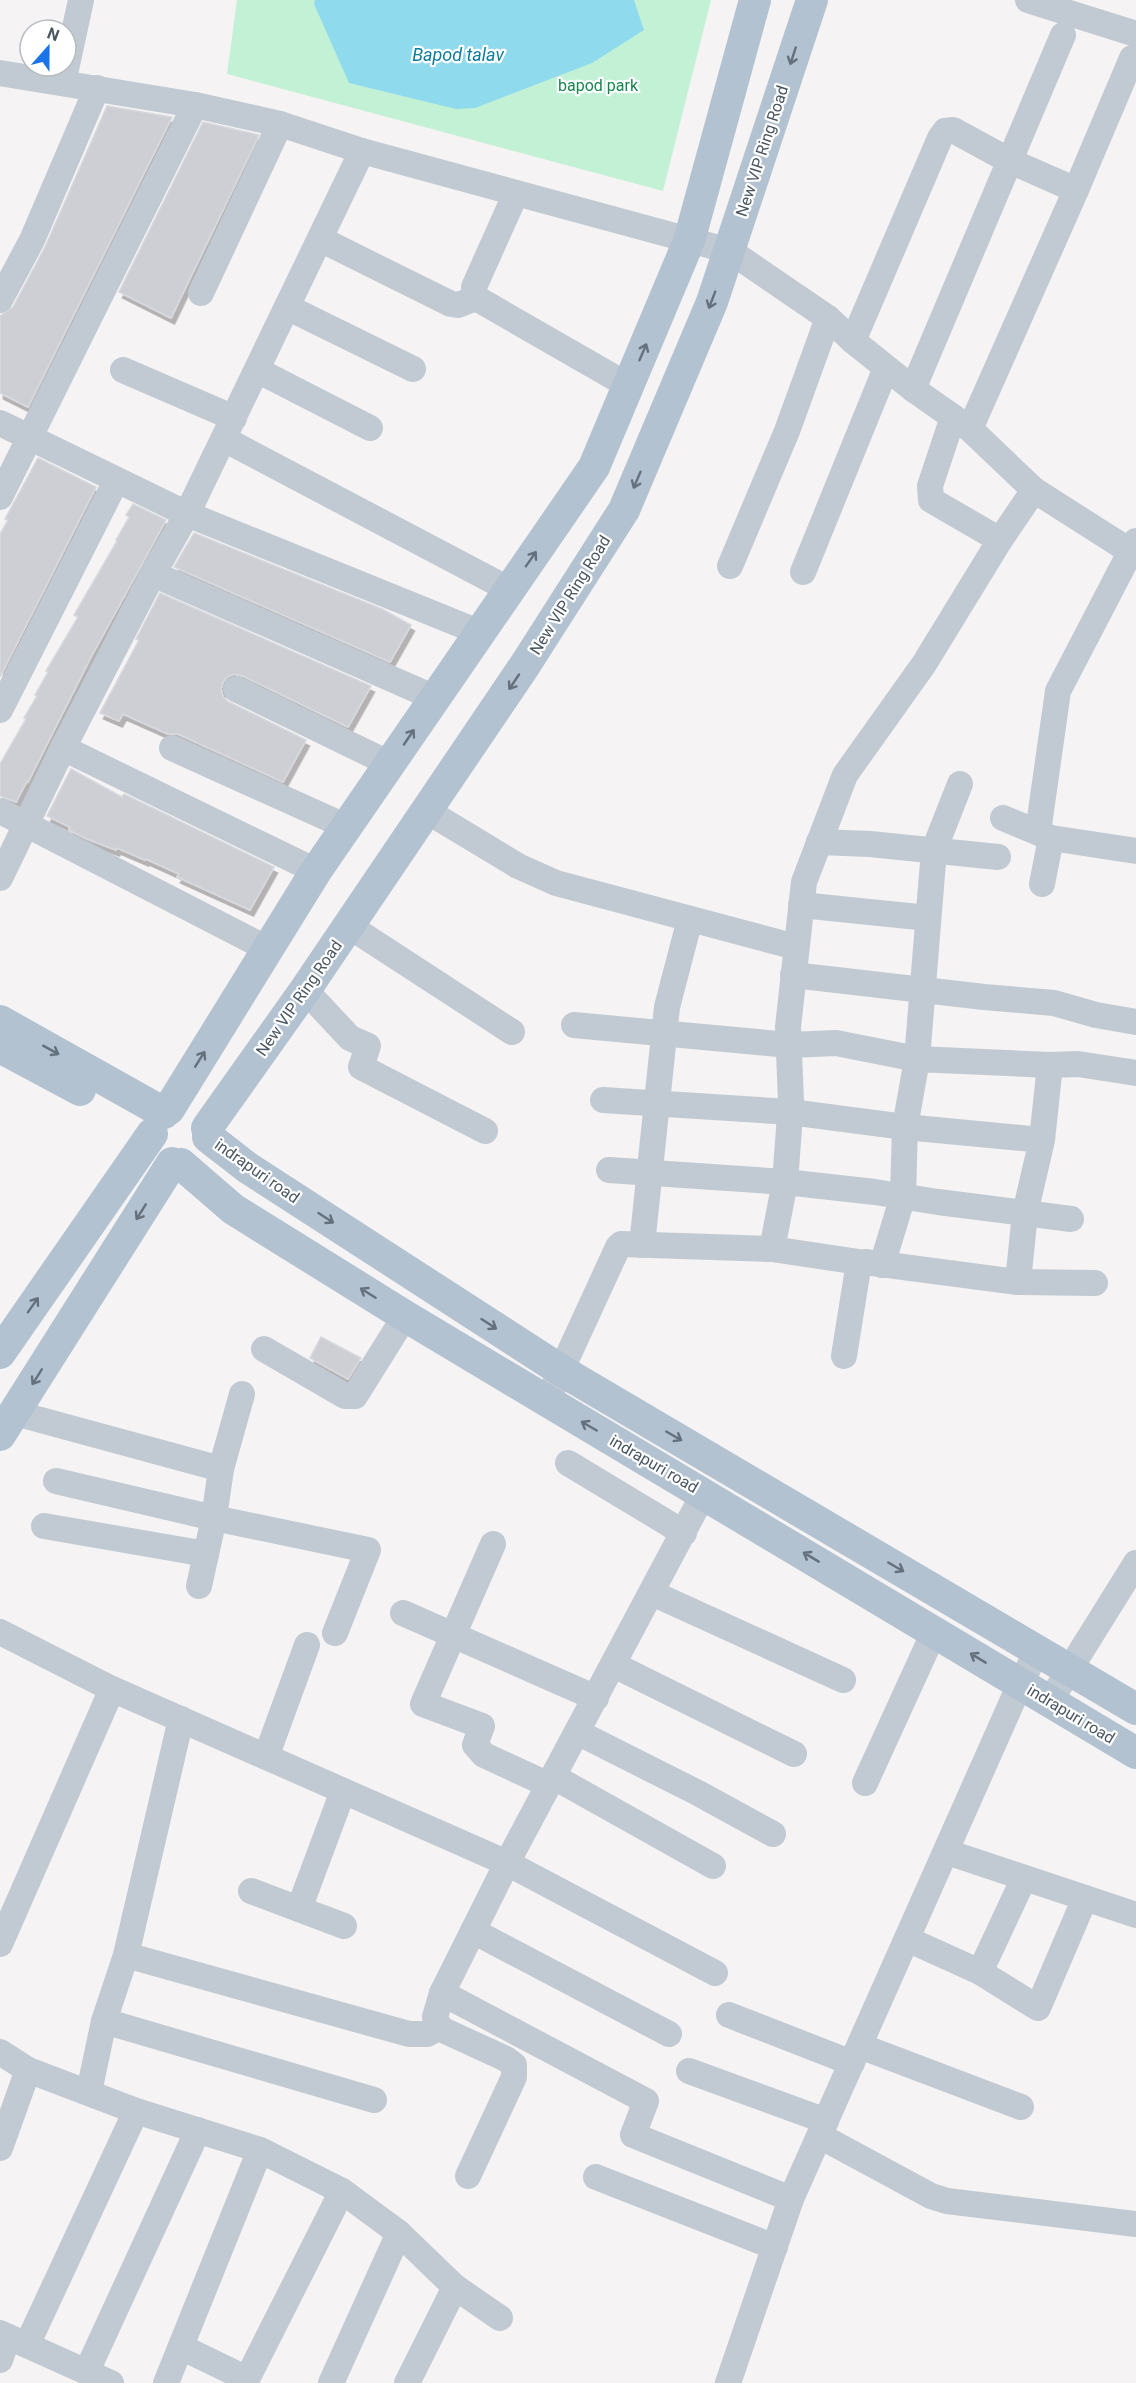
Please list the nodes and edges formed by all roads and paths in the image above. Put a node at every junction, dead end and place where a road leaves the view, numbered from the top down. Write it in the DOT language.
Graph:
graph roads {
  1 [pos="81,0"];
  2 [pos="755,0"];
  3 [pos="812,0"];
  4 [pos="1028,0"];
  5 [pos="1063,35"];
  6 [pos="1134,46"];
  7 [pos="0,73"];
  8 [pos="63,83"];
  9 [pos="97,88"];
  10 [pos="195,105"];
  11 [pos="280,124"];
  12 [pos="362,151"];
  13 [pos="1010,161"];
  14 [pos="1076,190"];
  15 [pos="516,193"];
  16 [pos="320,239"];
  17 [pos="689,241"];
  18 [pos="730,251"];
  19 [pos="201,293"];
  20 [pos="476,298"];
  21 [pos="0,300"];
  22 [pos="287,307"];
  23 [pos="828,318"];
  24 [pos="853,341"];
  25 [pos="886,368"];
  26 [pos="412,369"];
  27 [pos="123,370"];
  28 [pos="257,370"];
  29 [pos="629,386"];
  30 [pos="913,390"];
  31 [pos="0,423"];
  32 [pos="962,423"];
  33 [pos="229,428"];
  34 [pos="370,428"];
  35 [pos="30,438"];
  36 [pos="116,481"];
  37 [pos="1034,490"];
  38 [pos="0,497"];
  39 [pos="187,514"];
  40 [pos="1000,540"];
  41 [pos="1134,550"];
  42 [pos="730,566"];
  43 [pos="803,572"];
  44 [pos="153,574"];
  45 [pos="510,590"];
  46 [pos="481,633"];
  47 [pos="236,689"];
  48 [pos="435,698"];
  49 [pos="0,710"];
  50 [pos="63,748"];
  51 [pos="172,748"];
  52 [pos="390,764"];
  53 [pos="960,784"];
  54 [pos="0,811"];
  55 [pos="427,811"];
  56 [pos="1003,818"];
  57 [pos="26,824"];
  58 [pos="347,827"];
  59 [pos="1044,835"];
  60 [pos="819,842"];
  61 [pos="934,850"];
  62 [pos="1136,851"];
  63 [pos="998,856"];
  64 [pos="2,870"];
  65 [pos="316,871"];
  66 [pos="1042,884"];
  67 [pos="801,904"];
  68 [pos="928,918"];
  69 [pos="690,919"];
  70 [pos="349,926"];
  71 [pos="796,947"];
  72 [pos="268,949"];
  73 [pos="793,975"];
  74 [pos="922,989"];
  75 [pos="305,990"];
  76 [pos="0,1021"];
  77 [pos="1136,1022"];
  78 [pos="574,1025"];
  79 [pos="512,1032"];
  80 [pos="664,1033"];
  81 [pos="789,1045"];
  82 [pos="0,1047"];
  83 [pos="917,1059"];
  84 [pos="1050,1065"];
  85 [pos="1136,1073"];
  86 [pos="603,1100"];
  87 [pos="657,1104"];
  88 [pos="790,1113"];
  89 [pos="160,1121"];
  90 [pos="904,1127"];
  91 [pos="485,1131"];
  92 [pos="208,1133"];
  93 [pos="1042,1140"];
  94 [pos="176,1163"];
  95 [pos="609,1170"];
  96 [pos="650,1173"];
  97 [pos="785,1182"];
  98 [pos="903,1196"];
  99 [pos="1024,1213"];
  100 [pos="1071,1219"];
  101 [pos="642,1245"];
  102 [pos="772,1249"];
  103 [pos="871,1263"];
  104 [pos="1018,1282"];
  105 [pos="1095,1283"];
  106 [pos="405,1316"];
  107 [pos="264,1349"];
  108 [pos="0,1353"];
  109 [pos="844,1356"];
  110 [pos="562,1371"];
  111 [pos="242,1394"];
  112 [pos="546,1401"];
  113 [pos="7,1424"];
  114 [pos="568,1463"];
  115 [pos="221,1469"];
  116 [pos="56,1481"];
  117 [pos="704,1493"];
  118 [pos="214,1518"];
  119 [pos="44,1526"];
  120 [pos="684,1533"];
  121 [pos="493,1544"];
  122 [pos="206,1554"];
  123 [pos="1136,1563"];
  124 [pos="199,1586"];
  125 [pos="652,1593"];
  126 [pos="403,1613"];
  127 [pos="0,1632"];
  128 [pos="934,1632"];
  129 [pos="335,1633"];
  130 [pos="452,1635"];
  131 [pos="307,1645"];
  132 [pos="1038,1650"];
  133 [pos="614,1665"];
  134 [pos="1070,1668"];
  135 [pos="843,1680"];
  136 [pos="1020,1684"];
  137 [pos="112,1689"];
  138 [pos="596,1698"];
  139 [pos="1050,1701"];
  140 [pos="1136,1709"];
  141 [pos="181,1719"];
  142 [pos="578,1732"];
  143 [pos="1136,1753"];
  144 [pos="794,1754"];
  145 [pos="266,1757"];
  146 [pos="552,1781"];
  147 [pos="865,1783"];
  148 [pos="343,1791"];
  149 [pos="773,1834"];
  150 [pos="947,1852"];
  151 [pos="507,1863"];
  152 [pos="713,1866"];
  153 [pos="1024,1878"];
  154 [pos="251,1891"];
  155 [pos="1085,1898"];
  156 [pos="299,1909"];
  157 [pos="1136,1915"];
  158 [pos="344,1926"];
  159 [pos="473,1931"];
  160 [pos="907,1939"];
  161 [pos="0,1944"];
  162 [pos="126,1955"];
  163 [pos="980,1972"];
  164 [pos="715,1973"];
  165 [pos="442,1993"];
  166 [pos="729,2015"];
  167 [pos="104,2021"];
  168 [pos="441,2027"];
  169 [pos="669,2034"];
  170 [pos="0,2052"];
  171 [pos="856,2054"];
  172 [pos="28,2070"];
  173 [pos="689,2071"];
  174 [pos="89,2092"];
  175 [pos="374,2100"];
  176 [pos="1022,2106"];
  177 [pos="136,2111"];
  178 [pos="6,2116"];
  179 [pos="823,2129"];
  180 [pos="198,2130"];
  181 [pos="0,2148"];
  182 [pos="260,2150"];
  183 [pos="468,2176"];
  184 [pos="596,2177"];
  185 [pos="342,2190"];
  186 [pos="791,2199"];
  187 [pos="1136,2224"];
  188 [pos="399,2233"];
  189 [pos="775,2247"];
  190 [pos="455,2287"];
  191 [pos="500,2318"];
  192 [pos="9,2344"];
  193 [pos="181,2347"];
  194 [pos="87,2371"];
  195 [pos="246,2381"];
  196 [pos="111,2383"];
  197 [pos="166,2383"];
  198 [pos="331,2383"];
  199 [pos="407,2383"];
  200 [pos="728,2383"];
  1 -- 8 [label="street"];
  2 -- 17 [label="main road"];
  3 -- 18 [label="main road, New VIP Ring Road, one-way"];
  4 -- 6 [label="street"];
  5 -- 13 [label="street"];
  6 -- 14 [label="street"];
  7 -- 8 [label="street"];
  8 -- 9 [label="street"];
  9 -- 10 [label="street"];
  9 -- 21 [label="street"];
  10 -- 11 [label="street"];
  10 -- 35 [label="street"];
  11 -- 12 [label="street"];
  11 -- 19 [label="street"];
  12 -- 15 [label="street"];
  12 -- 16 [label="street"];
  13 -- 14 [label="street"];
  13 -- 24 [label="street"];
  13 -- 30 [label="street"];
  14 -- 32 [label="street"];
  15 -- 17 [label="street"];
  15 -- 20 [label="street"];
  16 -- 20 [label="street"];
  16 -- 22 [label="street"];
  17 -- 18 [label="street"];
  29 -- 17 [label="main road, one-way"];
  18 -- 23 [label="street"];
  18 -- 55 [label="main road, New VIP Ring Road, one-way"];
  20 -- 29 [label="street"];
  22 -- 26 [label="street"];
  22 -- 28 [label="street"];
  23 -- 24 [label="street"];
  23 -- 42 [label="street"];
  24 -- 25 [label="street"];
  25 -- 30 [label="street"];
  25 -- 43 [label="street"];
  27 -- 33 [label="street"];
  28 -- 33 [label="street"];
  28 -- 34 [label="street"];
  45 -- 29 [label="main road, one-way"];
  30 -- 32 [label="street"];
  31 -- 35 [label="street"];
  32 -- 37 [label="street"];
  32 -- 40 [label="street"];
  33 -- 39 [label="street"];
  33 -- 45 [label="street"];
  35 -- 36 [label="street"];
  35 -- 38 [label="street"];
  36 -- 39 [label="street"];
  36 -- 49 [label="street"];
  37 -- 40 [label="street"];
  37 -- 41 [label="street"];
  39 -- 44 [label="street"];
  39 -- 46 [label="street"];
  40 -- 60 [label="street"];
  41 -- 59 [label="street"];
  44 -- 48 [label="street"];
  44 -- 50 [label="street"];
  45 -- 46 [label="main road"];
  46 -- 48 [label="main road"];
  47 -- 52 [label="street"];
  52 -- 48 [label="main road, one-way"];
  50 -- 57 [label="street"];
  50 -- 65 [label="street"];
  51 -- 58 [label="street"];
  52 -- 58 [label="main road"];
  53 -- 61 [label="street"];
  54 -- 57 [label="street"];
  55 -- 69 [label="street"];
  55 -- 70 [label="main road, New VIP Ring Road"];
  56 -- 59 [label="street"];
  57 -- 64 [label="street"];
  57 -- 72 [label="street"];
  58 -- 65 [label="main road"];
  59 -- 62 [label="street"];
  59 -- 66 [label="street"];
  60 -- 61 [label="street"];
  60 -- 67 [label="street"];
  61 -- 63 [label="street"];
  61 -- 68 [label="street"];
  65 -- 72 [label="main road"];
  67 -- 68 [label="street"];
  67 -- 71 [label="street"];
  68 -- 74 [label="street"];
  69 -- 71 [label="street"];
  69 -- 80 [label="street"];
  70 -- 75 [label="main road, New VIP Ring Road"];
  70 -- 79 [label="street"];
  71 -- 73 [label="street"];
  89 -- 72 [label="main road, one-way"];
  73 -- 74 [label="street"];
  73 -- 81 [label="street"];
  74 -- 77 [label="street"];
  74 -- 83 [label="street"];
  75 -- 91 [label="street"];
  75 -- 92 [label="main road, New VIP Ring Road"];
  76 -- 89 [label="main road, one-way"];
  78 -- 80 [label="street"];
  80 -- 81 [label="street"];
  80 -- 87 [label="street"];
  81 -- 83 [label="street"];
  81 -- 88 [label="street"];
  82 -- 89 [label="main road"];
  83 -- 84 [label="street"];
  83 -- 90 [label="street"];
  84 -- 85 [label="street"];
  84 -- 93 [label="street"];
  86 -- 87 [label="street"];
  87 -- 88 [label="street"];
  87 -- 96 [label="street"];
  88 -- 90 [label="street"];
  88 -- 97 [label="street"];
  89 -- 92 [label="main road"];
  89 -- 94 [label="main road"];
  108 -- 89 [label="main road, one-way"];
  90 -- 93 [label="street"];
  90 -- 98 [label="street"];
  92 -- 94 [label="main road"];
  92 -- 110 [label="main road, indrapuri road, one-way"];
  93 -- 99 [label="street"];
  106 -- 94 [label="main road, indrapuri road, one-way"];
  94 -- 113 [label="main road, one-way"];
  95 -- 96 [label="street"];
  96 -- 97 [label="street"];
  96 -- 101 [label="street"];
  97 -- 98 [label="street"];
  97 -- 102 [label="street"];
  98 -- 99 [label="street"];
  98 -- 103 [label="street"];
  99 -- 100 [label="street"];
  99 -- 104 [label="street"];
  101 -- 102 [label="street"];
  101 -- 110 [label="street"];
  102 -- 103 [label="street"];
  103 -- 104 [label="street"];
  103 -- 109 [label="street"];
  104 -- 105 [label="street"];
  106 -- 107 [label="street"];
  106 -- 112 [label="main road, indrapuri road"];
  110 -- 112 [label="street"];
  110 -- 132 [label="main road, indrapuri road, one-way"];
  111 -- 115 [label="street"];
  117 -- 112 [label="main road, indrapuri road, one-way"];
  113 -- 115 [label="street"];
  114 -- 120 [label="street"];
  115 -- 118 [label="street"];
  116 -- 118 [label="street"];
  117 -- 120 [label="street"];
  128 -- 117 [label="main road, indrapuri road, one-way"];
  118 -- 122 [label="street"];
  118 -- 129 [label="street"];
  119 -- 122 [label="street"];
  120 -- 125 [label="street"];
  121 -- 130 [label="street"];
  122 -- 124 [label="street"];
  123 -- 134 [label="street"];
  125 -- 133 [label="street"];
  125 -- 135 [label="street"];
  126 -- 130 [label="street"];
  127 -- 137 [label="street"];
  136 -- 128 [label="main road, indrapuri road, one-way"];
  128 -- 147 [label="street"];
  130 -- 138 [label="street"];
  130 -- 146 [label="street"];
  131 -- 145 [label="street"];
  132 -- 134 [label="main road, indrapuri road"];
  132 -- 136 [label="street"];
  133 -- 138 [label="street"];
  133 -- 144 [label="street"];
  134 -- 139 [label="street"];
  134 -- 140 [label="main road, indrapuri road"];
  136 -- 139 [label="main road, indrapuri road"];
  136 -- 150 [label="street"];
  137 -- 141 [label="street"];
  137 -- 161 [label="street"];
  138 -- 142 [label="street"];
  139 -- 143 [label="main road, indrapuri road"];
  141 -- 145 [label="street"];
  141 -- 162 [label="street"];
  142 -- 146 [label="street"];
  142 -- 149 [label="street"];
  145 -- 148 [label="street"];
  146 -- 151 [label="street"];
  146 -- 152 [label="street"];
  148 -- 151 [label="street"];
  148 -- 156 [label="street"];
  150 -- 153 [label="street"];
  150 -- 160 [label="street"];
  151 -- 159 [label="street"];
  151 -- 164 [label="street"];
  153 -- 155 [label="street"];
  153 -- 163 [label="street"];
  154 -- 156 [label="street"];
  155 -- 157 [label="street"];
  155 -- 163 [label="street"];
  156 -- 158 [label="street"];
  159 -- 165 [label="street"];
  159 -- 169 [label="street"];
  160 -- 163 [label="street"];
  160 -- 171 [label="street"];
  162 -- 167 [label="street"];
  162 -- 168 [label="street"];
  165 -- 168 [label="street"];
  165 -- 186 [label="street"];
  166 -- 171 [label="street"];
  167 -- 174 [label="street"];
  167 -- 175 [label="street"];
  168 -- 183 [label="street"];
  170 -- 172 [label="street"];
  171 -- 176 [label="street"];
  171 -- 179 [label="street"];
  172 -- 174 [label="street"];
  172 -- 178 [label="street"];
  173 -- 179 [label="street"];
  174 -- 177 [label="street"];
  177 -- 180 [label="street"];
  177 -- 192 [label="street"];
  178 -- 181 [label="street"];
  179 -- 186 [label="street"];
  179 -- 187 [label="street"];
  180 -- 182 [label="street"];
  180 -- 194 [label="street"];
  182 -- 185 [label="street"];
  182 -- 193 [label="street"];
  184 -- 189 [label="street"];
  185 -- 188 [label="street"];
  185 -- 195 [label="street"];
  186 -- 189 [label="street"];
  188 -- 190 [label="street"];
  188 -- 198 [label="street"];
  189 -- 200 [label="street"];
  190 -- 191 [label="street"];
  190 -- 199 [label="street"];
  192 -- 194 [label="street"];
  193 -- 195 [label="street"];
  193 -- 197 [label="street"];
  194 -- 196 [label="street"];
}
